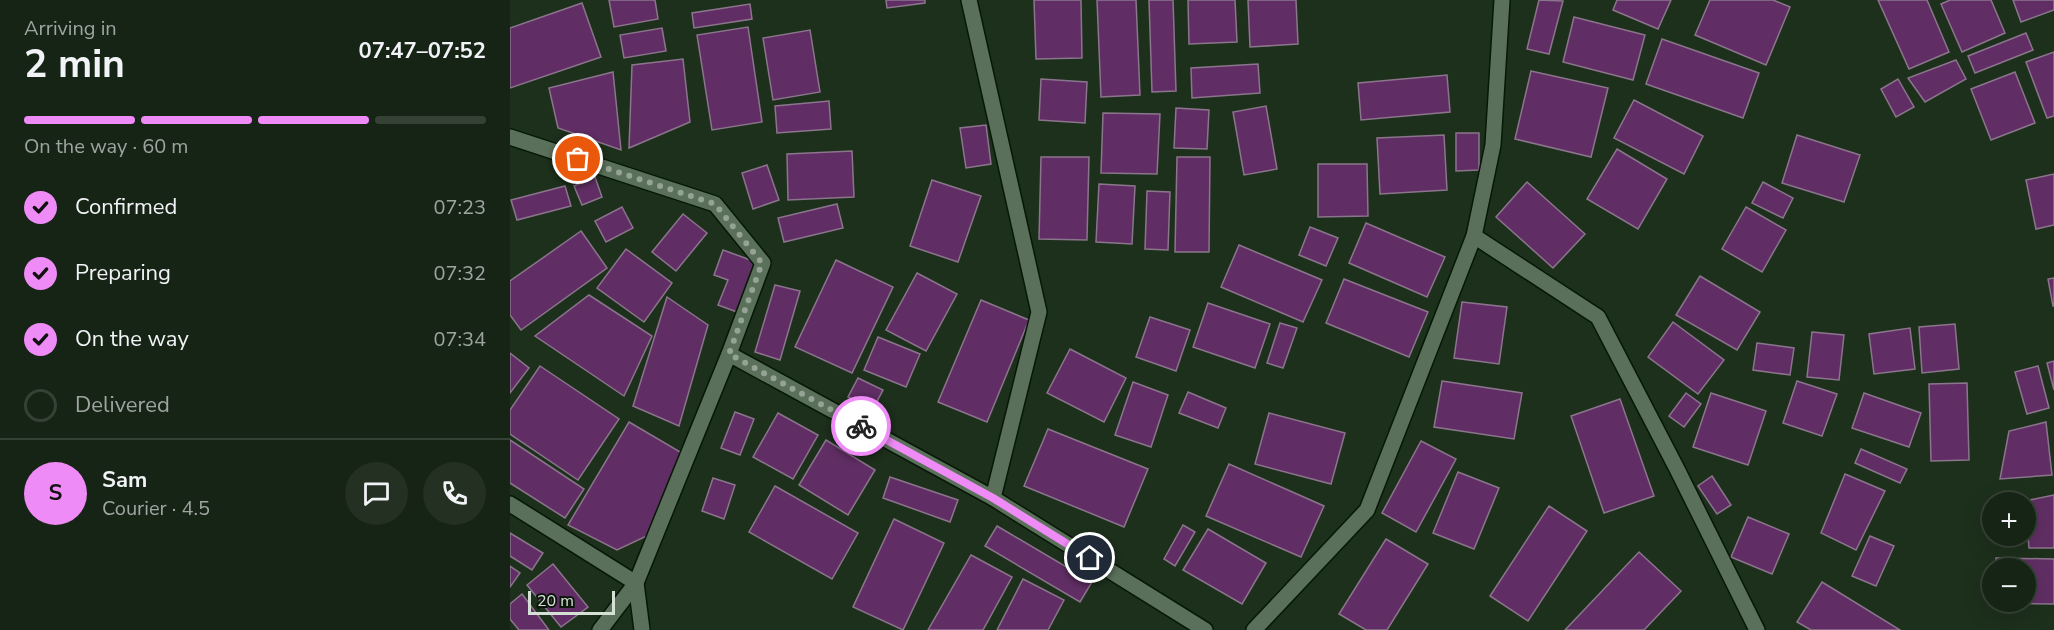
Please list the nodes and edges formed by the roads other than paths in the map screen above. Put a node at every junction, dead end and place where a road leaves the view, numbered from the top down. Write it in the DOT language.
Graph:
graph roads {
  1 [pos="969,0"];
  2 [pos="1502,0"];
  3 [pos="510,137"];
  4 [pos="1474,236"];
  5 [pos="729,354"];
  6 [pos="993,498"];
  7 [pos="510,504"];
  8 [pos="636,583"];
  9 [pos="600,630"];
  10 [pos="642,630"];
  11 [pos="1205,630"];
  12 [pos="1254,630"];
  13 [pos="1757,630"];
  1 -- 6 [label="street"];
  2 -- 4 [label="street"];
  3 -- 5 [label="street"];
  4 -- 12 [label="street"];
  4 -- 13 [label="street"];
  5 -- 6 [label="street"];
  5 -- 8 [label="street"];
  6 -- 11 [label="street"];
  7 -- 8 [label="street"];
  8 -- 9 [label="street"];
  8 -- 10 [label="street"];
}
